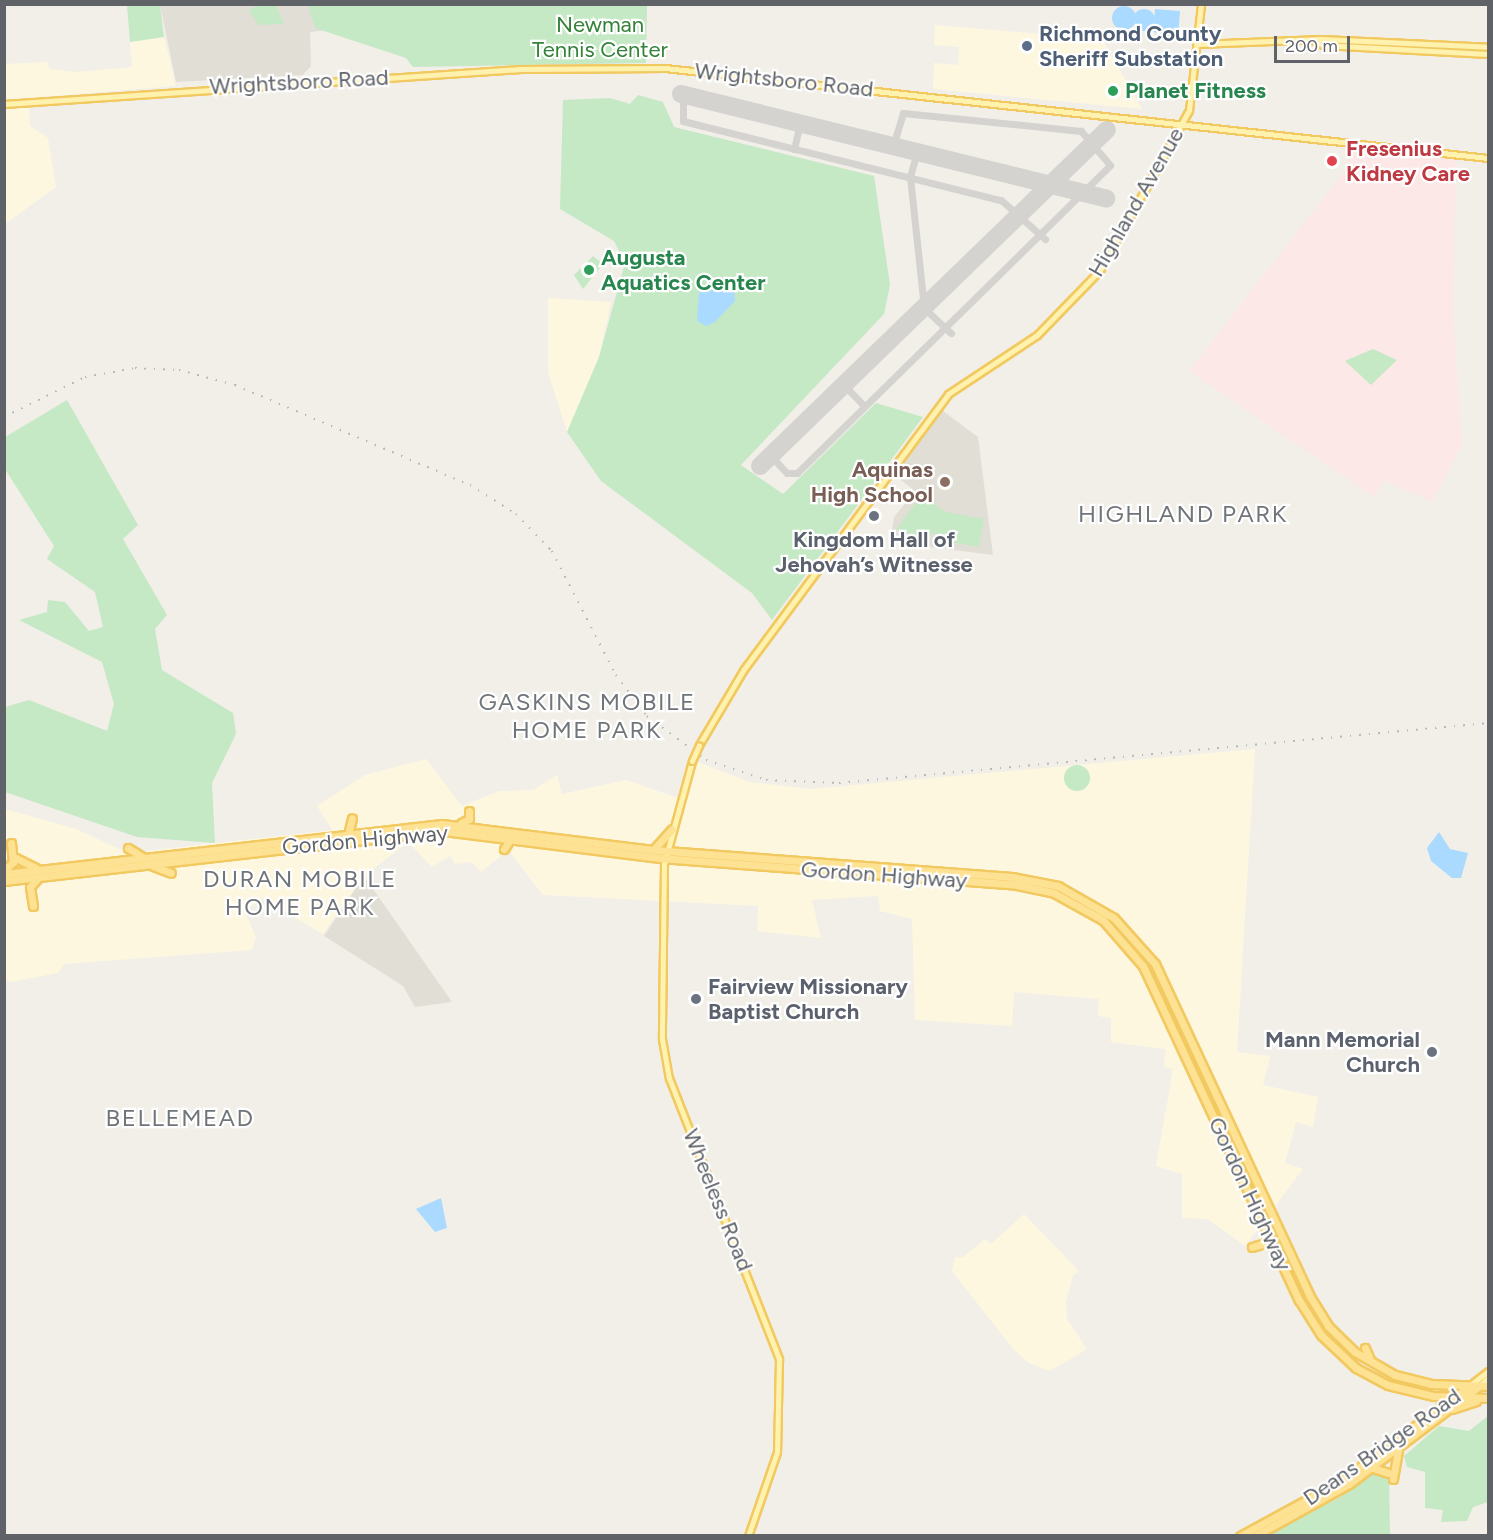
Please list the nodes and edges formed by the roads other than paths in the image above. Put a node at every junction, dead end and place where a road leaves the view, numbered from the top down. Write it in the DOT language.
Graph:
graph roads {
  1 [pos="1201,4"];
  2 [pos="1313,40"];
  3 [pos="1198,44"];
  4 [pos="1488,47"];
  5 [pos="1488,54"];
  6 [pos="4,104"];
  7 [pos="1183,123"];
  8 [pos="1488,158"];
  9 [pos="469,811"];
  10 [pos="352,818"];
  11 [pos="455,824"];
  12 [pos="672,829"];
  13 [pos="344,832"];
  14 [pos="378,836"];
  15 [pos="512,838"];
  16 [pos="11,843"];
  17 [pos="372,847"];
  18 [pos="504,849"];
  19 [pos="647,849"];
  20 [pos="667,855"];
  21 [pos="16,858"];
  22 [pos="144,858"];
  23 [pos="127,860"];
  24 [pos="178,860"];
  25 [pos="109,869"];
  26 [pos="4,873"];
  27 [pos="44,873"];
  28 [pos="4,882"];
  29 [pos="28,892"];
  30 [pos="33,906"];
  31 [pos="1268,1207"];
  32 [pos="1278,1209"];
  33 [pos="1252,1247"];
  34 [pos="1275,1249"];
  35 [pos="1365,1348"];
  36 [pos="1387,1371"];
  37 [pos="1488,1371"];
  38 [pos="1488,1378"];
  39 [pos="1469,1386"];
  40 [pos="1479,1386"];
  41 [pos="1488,1386"];
  42 [pos="1420,1394"];
  43 [pos="1454,1397"];
  44 [pos="1463,1398"];
  45 [pos="1488,1399"];
  46 [pos="1437,1414"];
  47 [pos="1402,1442"];
  48 [pos="1368,1471"];
  49 [pos="748,1536"];
  50 [pos="1240,1536"];
  51 [pos="1255,1536"];
  1 -- 3 [label="main road, Highland Avenue"];
  2 -- 3 [label="main road"];
  2 -- 4 [label="main road"];
  2 -- 5 [label="main road"];
  3 -- 7 [label="main road, Highland Avenue"];
  6 -- 7 [label="main road, Wrightsboro Road"];
  7 -- 8 [label="main road, Wrightsboro Road"];
  7 -- 12 [label="main road, Highland Avenue, bridge"];
  9 -- 11 [label="highway"];
  10 -- 13 [label="highway"];
  11 -- 13 [label="highway, Gordon Highway"];
  11 -- 19 [label="highway, Gordon Highway"];
  12 -- 19 [label="highway"];
  12 -- 20 [label="main road, Highland Avenue"];
  13 -- 22 [label="highway, Gordon Highway"];
  14 -- 15 [label="highway, Gordon Highway"];
  14 -- 17 [label="highway"];
  14 -- 24 [label="highway, Gordon Highway"];
  15 -- 18 [label="highway"];
  15 -- 20 [label="highway, Gordon Highway"];
  16 -- 26 [label="highway"];
  19 -- 20 [label="highway, Gordon Highway"];
  20 -- 31 [label="highway, Gordon Highway"];
  20 -- 34 [label="highway, Gordon Highway"];
  20 -- 49 [label="main road, Wheeless Road"];
  21 -- 27 [label="highway"];
  22 -- 23 [label="highway, Gordon Highway"];
  22 -- 23 [label="highway"];
  23 -- 27 [label="highway, Gordon Highway"];
  24 -- 25 [label="highway, Gordon Highway"];
  24 -- 25 [label="highway"];
  25 -- 27 [label="highway, Gordon Highway"];
  26 -- 27 [label="highway, Gordon Highway"];
  27 -- 28 [label="highway, Gordon Highway"];
  27 -- 30 [label="highway"];
  28 -- 29 [label="highway"];
  31 -- 32 [label="highway"];
  31 -- 36 [label="highway, Gordon Highway"];
  33 -- 34 [label="highway"];
  34 -- 42 [label="highway, Gordon Highway"];
  35 -- 36 [label="highway"];
  36 -- 39 [label="highway, Gordon Highway"];
  37 -- 39 [label="main road, Deans Bridge Road"];
  38 -- 40 [label="main road, Deans Bridge Road"];
  39 -- 40 [label="highway, Gordon Highway"];
  39 -- 43 [label="highway, Deans Bridge Road"];
  40 -- 41 [label="highway, Gordon Highway"];
  40 -- 44 [label="highway, Deans Bridge Road"];
  42 -- 43 [label="highway, Gordon Highway"];
  42 -- 46 [label="highway"];
  43 -- 44 [label="highway, Gordon Highway"];
  43 -- 46 [label="highway, Deans Bridge Road"];
  44 -- 45 [label="highway, Gordon Highway"];
  44 -- 46 [label="highway, Deans Bridge Road"];
  45 -- 46 [label="highway"];
  46 -- 47 [label="highway, Deans Bridge Road"];
  47 -- 48 [label="highway, Deans Bridge Road"];
  47 -- 48 [label="highway"];
  47 -- 50 [label="highway, Deans Bridge Road"];
  48 -- 51 [label="highway, Deans Bridge Road"];
}
